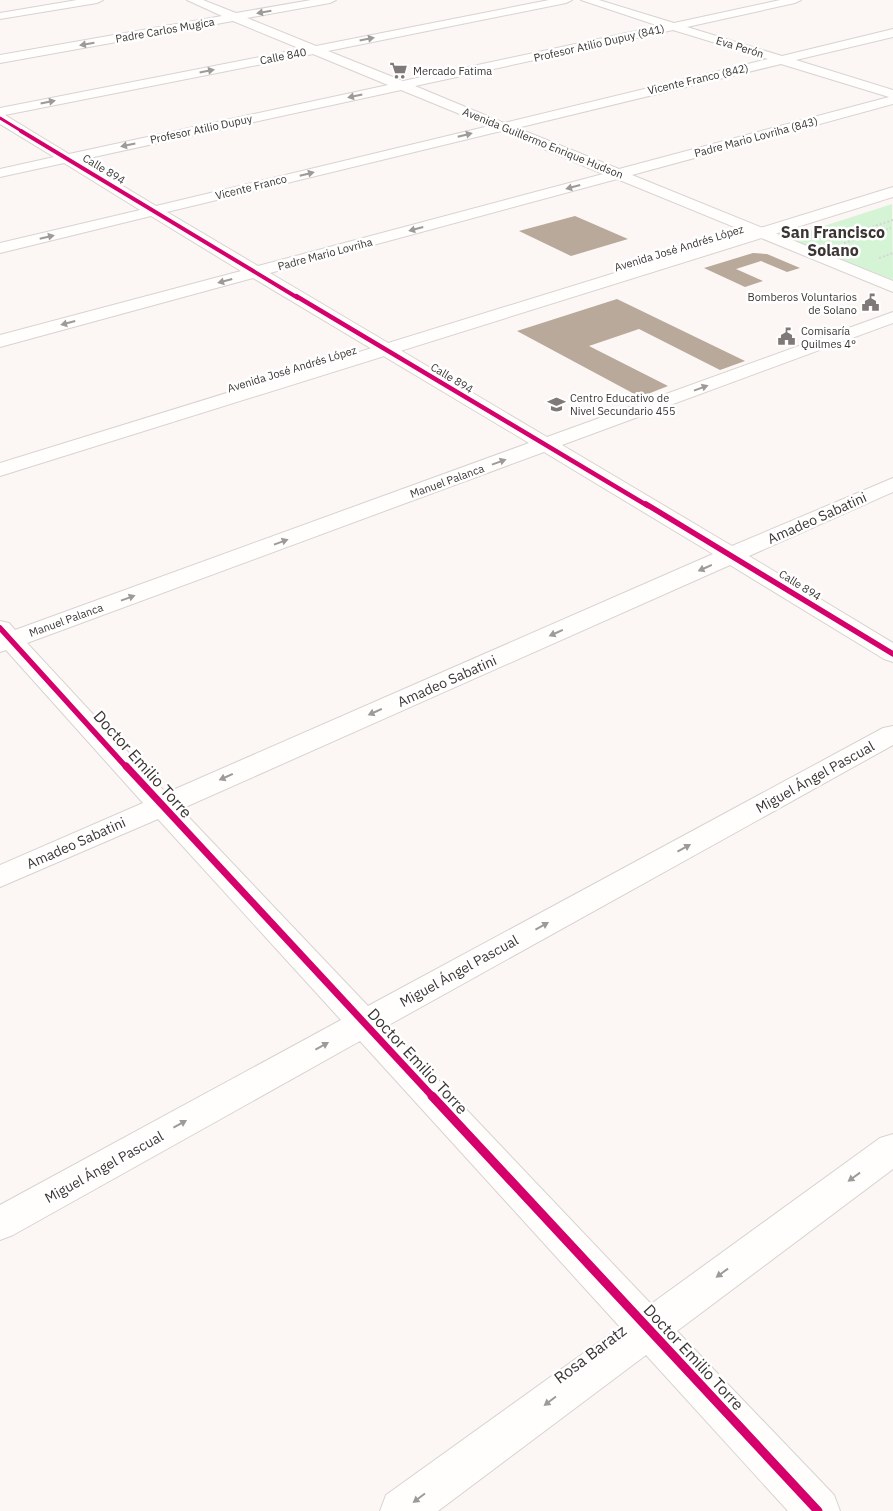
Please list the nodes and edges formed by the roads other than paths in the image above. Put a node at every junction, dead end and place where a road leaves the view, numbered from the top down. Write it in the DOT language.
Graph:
graph roads {
  1 [pos="97,0"];
  2 [pos="192,0"];
  3 [pos="330,0"];
  4 [pos="566,0"];
  5 [pos="587,0"];
  6 [pos="795,0"];
  7 [pos="0,16"];
  8 [pos="234,18"];
  9 [pos="672,26"];
  10 [pos="893,33"];
  11 [pos="312,50"];
  12 [pos="0,59"];
  13 [pos="780,60"];
  14 [pos="403,86"];
  15 [pos="893,94"];
  16 [pos="893,100"];
  17 [pos="0,112"];
  18 [pos="0,118"];
  19 [pos="502,126"];
  20 [pos="66,158"];
  21 [pos="0,173"];
  22 [pos="620,174"];
  23 [pos="893,192"];
  24 [pos="154,211"];
  25 [pos="762,233"];
  26 [pos="0,248"];
  27 [pos="256,273"];
  28 [pos="893,287"];
  29 [pos="893,317"];
  30 [pos="0,341"];
  31 [pos="387,350"];
  32 [pos="544,446"];
  33 [pos="0,470"];
  34 [pos="893,484"];
  35 [pos="733,556"];
  36 [pos="4,637"];
  37 [pos="893,654"];
  38 [pos="893,734"];
  39 [pos="161,805"];
  40 [pos="0,877"];
  41 [pos="364,1023"];
  42 [pos="893,1148"];
  43 [pos="0,1224"];
  44 [pos="648,1328"];
  45 [pos="402,1511"];
  46 [pos="818,1511"];
  1 -- 7 [label="street"];
  2 -- 8 [label="street, Avenida Guillermo Enrique Hudson"];
  3 -- 8 [label="street, Padre Carlos Mugica, one-way"];
  11 -- 4 [label="street, Calle 840, one-way"];
  5 -- 9 [label="street, Eva Perón"];
  6 -- 9 [label="street, Profesor Atilio Dupuy (841)"];
  8 -- 11 [label="street, Avenida Guillermo Enrique Hudson"];
  8 -- 12 [label="street, Padre Carlos Mugica, one-way"];
  9 -- 13 [label="street, Eva Perón"];
  9 -- 14 [label="street, Profesor Atilio Dupuy (841)"];
  10 -- 13 [label="street, Vicente Franco (842)"];
  11 -- 14 [label="street, Avenida Guillermo Enrique Hudson"];
  17 -- 11 [label="street, Calle 840, one-way"];
  13 -- 15 [label="street, Eva Perón"];
  13 -- 19 [label="street, Vicente Franco (842)"];
  14 -- 19 [label="street, Avenida Guillermo Enrique Hudson"];
  14 -- 20 [label="street, Profesor Atilio Dupuy, one-way"];
  16 -- 22 [label="street, Padre Mario Lovriha (843)"];
  18 -- 20 [label="street, Calle 894"];
  19 -- 22 [label="street, Avenida Guillermo Enrique Hudson"];
  24 -- 19 [label="street, Vicente Franco, one-way"];
  20 -- 21 [label="street, Profesor Atilio Dupuy"];
  20 -- 24 [label="street, Calle 894"];
  22 -- 25 [label="street, Avenida Guillermo Enrique Hudson"];
  22 -- 27 [label="street, Padre Mario Lovriha, one-way"];
  23 -- 25 [label="street, Avenida José Andrés López"];
  26 -- 24 [label="street, Vicente Franco, one-way"];
  24 -- 27 [label="street, Calle 894"];
  25 -- 28 [label="street, Avenida Guillermo Enrique Hudson"];
  25 -- 31 [label="street, Avenida José Andrés López"];
  27 -- 30 [label="street, Padre Mario Lovriha, one-way"];
  27 -- 31 [label="street, Calle 894"];
  32 -- 29 [label="street, Manuel Palanca, one-way"];
  31 -- 32 [label="street, Calle 894"];
  31 -- 33 [label="street, Avenida José Andrés López"];
  32 -- 35 [label="street, Calle 894"];
  36 -- 32 [label="street, Manuel Palanca, one-way"];
  34 -- 35 [label="street, Amadeo Sabatini"];
  35 -- 37 [label="street, Calle 894"];
  35 -- 39 [label="street, Amadeo Sabatini, one-way"];
  36 -- 39 [label="street, Doctor Emilio Torre"];
  41 -- 38 [label="street, Miguel Ángel Pascual, one-way"];
  39 -- 40 [label="street, Amadeo Sabatini"];
  39 -- 41 [label="street, Doctor Emilio Torre"];
  43 -- 41 [label="street, Miguel Ángel Pascual, one-way"];
  41 -- 44 [label="street, Doctor Emilio Torre"];
  42 -- 44 [label="street, Rosa Baratz, one-way"];
  44 -- 45 [label="street, Rosa Baratz, one-way"];
  44 -- 46 [label="street, Doctor Emilio Torre"];
}
